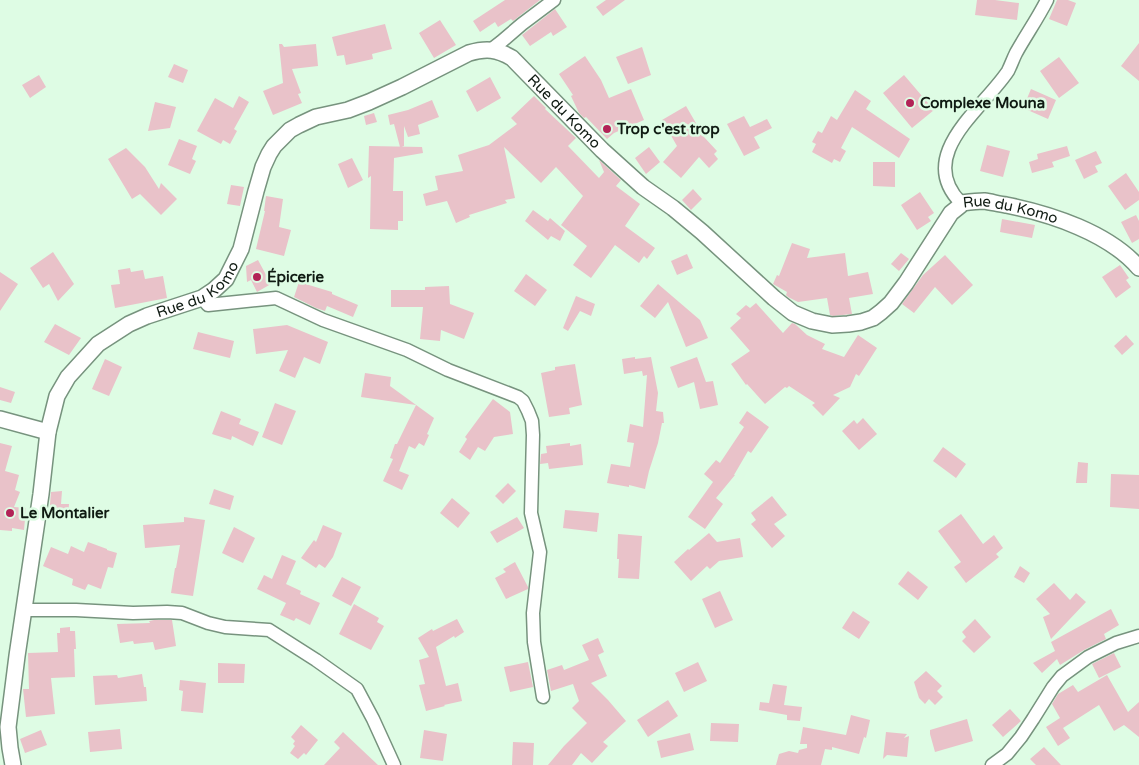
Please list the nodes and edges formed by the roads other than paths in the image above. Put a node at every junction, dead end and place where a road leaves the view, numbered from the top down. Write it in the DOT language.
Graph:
graph roads {
  1 [pos="554,0"];
  2 [pos="1047,0"];
  3 [pos="492,49"];
  4 [pos="961,203"];
  5 [pos="1139,268"];
  6 [pos="202,298"];
  7 [pos="0,419"];
  8 [pos="48,432"];
  9 [pos="23,610"];
  10 [pos="1139,636"];
  11 [pos="542,697"];
  12 [pos="13,765"];
  13 [pos="394,765"];
  14 [pos="992,765"];
  1 -- 3 [label="street"];
  2 -- 4 [label="street"];
  3 -- 4 [label="street, Rue du Komo"];
  3 -- 6 [label="street, Rue du Komo"];
  4 -- 5 [label="street, Rue du Komo"];
  6 -- 8 [label="street, Rue du Komo"];
  6 -- 11 [label="street"];
  7 -- 8 [label="street"];
  8 -- 9 [label="street, Rue du Komo"];
  9 -- 12 [label="street, Rue du Komo"];
  9 -- 13 [label="street"];
  10 -- 14 [label="street"];
}
